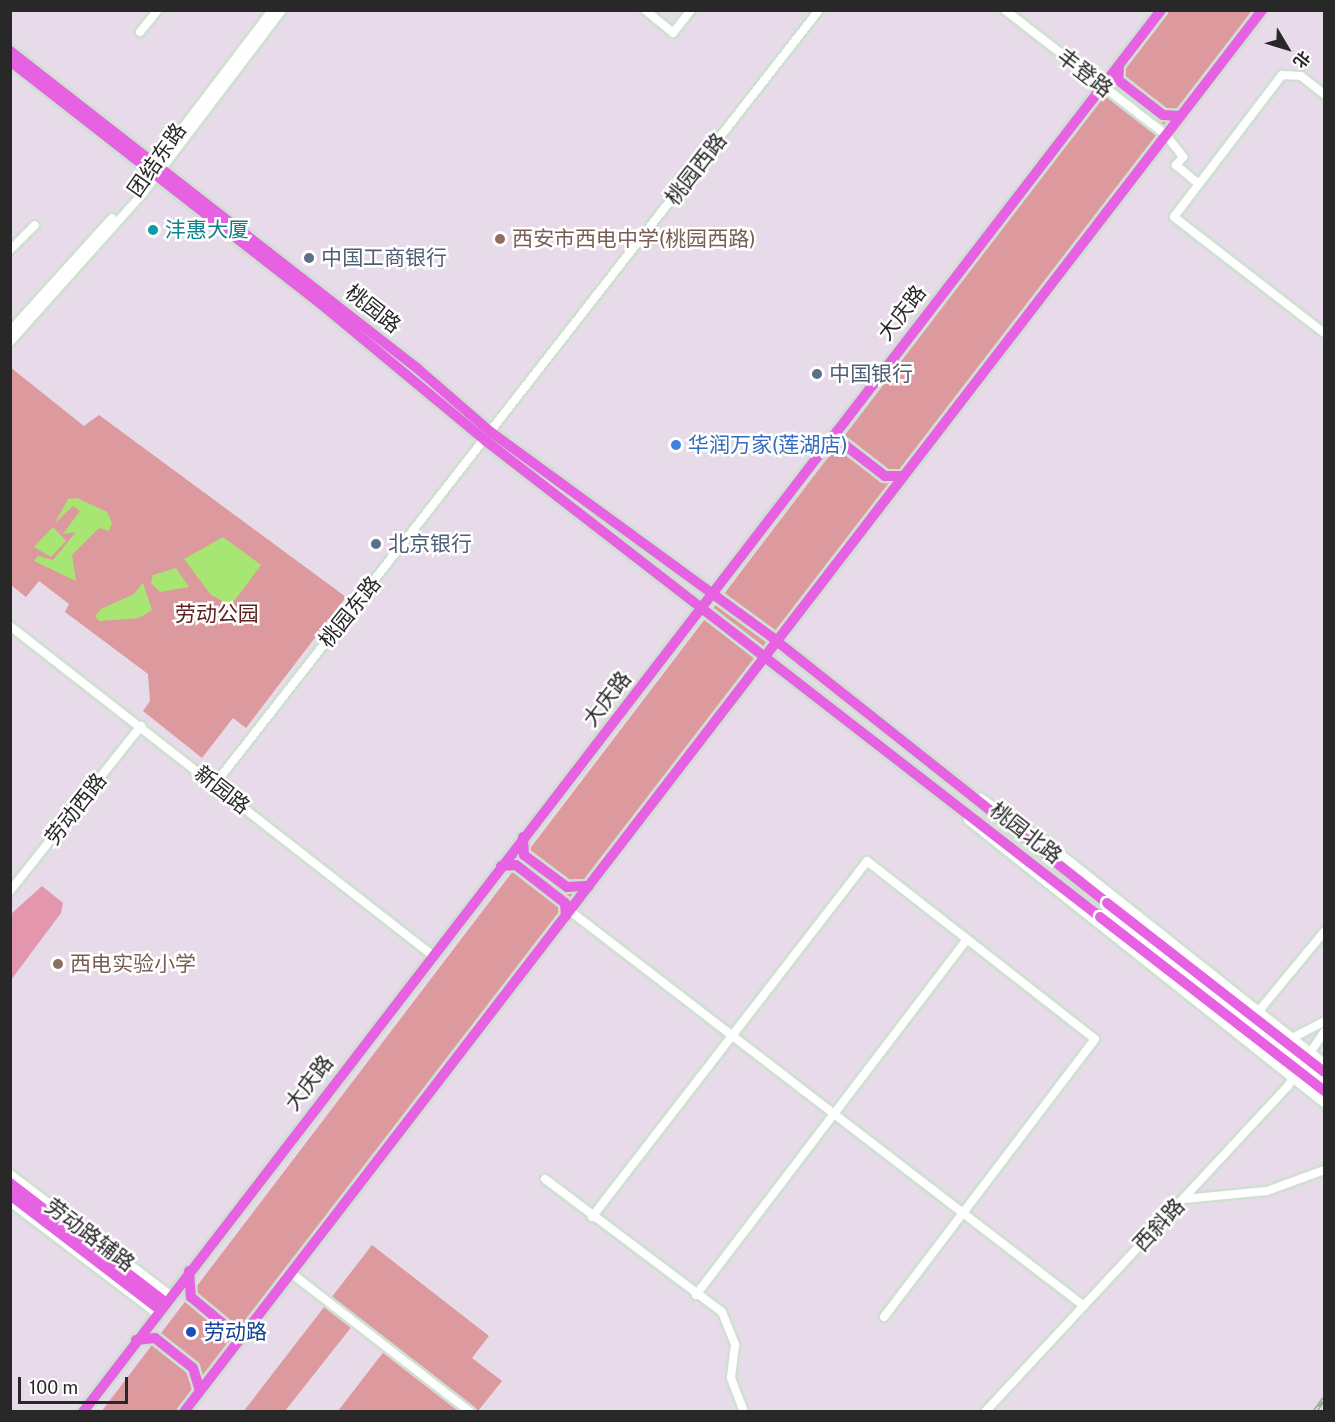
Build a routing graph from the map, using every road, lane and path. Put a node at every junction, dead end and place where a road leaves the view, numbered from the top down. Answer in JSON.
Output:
{"nodes":[{"id":1,"x":158,"y":10,"type":"edge"},
{"id":2,"x":272,"y":10,"type":"edge"},
{"id":3,"x":282,"y":10,"type":"edge"},
{"id":4,"x":645,"y":10,"type":"edge"},
{"id":5,"x":691,"y":10,"type":"edge"},
{"id":6,"x":819,"y":10,"type":"edge"},
{"id":7,"x":1005,"y":10,"type":"edge"},
{"id":8,"x":1161,"y":10,"type":"edge"},
{"id":9,"x":1262,"y":10,"type":"edge"},
{"id":10,"x":140,"y":32,"type":"dead end"},
{"id":11,"x":10,"y":51,"type":"edge"},
{"id":12,"x":10,"y":62,"type":"edge"},
{"id":13,"x":1119,"y":67,"type":"junction"},
{"id":14,"x":1103,"y":86,"type":"junction"},
{"id":15,"x":1324,"y":94,"type":"edge"},
{"id":16,"x":1180,"y":116,"type":"junction"},
{"id":17,"x":1167,"y":134,"type":"junction"},
{"id":18,"x":156,"y":169,"type":"junction"},
{"id":19,"x":1196,"y":182,"type":"junction"},
{"id":20,"x":35,"y":225,"type":"dead end"},
{"id":21,"x":10,"y":250,"type":"edge"},
{"id":22,"x":10,"y":331,"type":"edge"},
{"id":23,"x":1324,"y":333,"type":"edge"},
{"id":24,"x":10,"y":342,"type":"edge"},
{"id":25,"x":837,"y":431,"type":"junction"},
{"id":26,"x":489,"y":437,"type":"junction"},
{"id":27,"x":827,"y":443,"type":"junction"},
{"id":28,"x":900,"y":476,"type":"junction"},
{"id":29,"x":888,"y":491,"type":"junction"},
{"id":30,"x":711,"y":597,"type":"junction"},
{"id":31,"x":703,"y":607,"type":"junction"},
{"id":32,"x":10,"y":626,"type":"edge"},
{"id":33,"x":774,"y":639,"type":"junction"},
{"id":34,"x":765,"y":654,"type":"junction"},
{"id":35,"x":141,"y":726,"type":"junction"},
{"id":36,"x":215,"y":784,"type":"junction"},
{"id":37,"x":958,"y":784,"type":"junction"},
{"id":38,"x":939,"y":790,"type":"junction"},
{"id":39,"x":524,"y":837,"type":"junction"},
{"id":40,"x":501,"y":866,"type":"junction"},
{"id":41,"x":589,"y":886,"type":"junction"},
{"id":42,"x":10,"y":891,"type":"edge"},
{"id":43,"x":568,"y":914,"type":"junction"},
{"id":44,"x":1324,"y":932,"type":"edge"},
{"id":45,"x":967,"y":939,"type":"junction"},
{"id":46,"x":432,"y":956,"type":"junction"},
{"id":47,"x":1258,"y":1012,"type":"junction"},
{"id":48,"x":1324,"y":1022,"type":"edge"},
{"id":49,"x":1324,"y":1032,"type":"edge"},
{"id":50,"x":732,"y":1035,"type":"junction"},
{"id":51,"x":1292,"y":1038,"type":"junction"},
{"id":52,"x":1312,"y":1053,"type":"junction"},
{"id":53,"x":1324,"y":1063,"type":"edge"},
{"id":54,"x":1324,"y":1072,"type":"edge"},
{"id":55,"x":1293,"y":1079,"type":"junction"},
{"id":56,"x":1324,"y":1091,"type":"edge"},
{"id":57,"x":1324,"y":1103,"type":"edge"},
{"id":58,"x":834,"y":1114,"type":"junction"},
{"id":59,"x":1324,"y":1170,"type":"edge"},
{"id":60,"x":10,"y":1174,"type":"edge"},
{"id":61,"x":545,"y":1179,"type":"dead end"},
{"id":62,"x":10,"y":1183,"type":"edge"},
{"id":63,"x":10,"y":1195,"type":"edge"},
{"id":64,"x":1184,"y":1199,"type":"junction"},
{"id":65,"x":10,"y":1203,"type":"edge"},
{"id":66,"x":964,"y":1213,"type":"junction"},
{"id":67,"x":592,"y":1217,"type":"junction"},
{"id":68,"x":189,"y":1271,"type":"junction"},
{"id":69,"x":291,"y":1273,"type":"junction"},
{"id":70,"x":696,"y":1295,"type":"junction"},
{"id":71,"x":162,"y":1305,"type":"junction"},
{"id":72,"x":1084,"y":1306,"type":"junction"},
{"id":73,"x":884,"y":1317,"type":"dead end"},
{"id":74,"x":246,"y":1332,"type":"junction"},
{"id":75,"x":136,"y":1340,"type":"junction"},
{"id":76,"x":200,"y":1391,"type":"junction"},
{"id":77,"x":83,"y":1412,"type":"edge"},
{"id":78,"x":184,"y":1412,"type":"edge"},
{"id":79,"x":470,"y":1412,"type":"edge"},
{"id":80,"x":744,"y":1412,"type":"edge"},
{"id":81,"x":985,"y":1412,"type":"edge"}],
"edges":[{"from":1,"to":10,"type":"street"},
{"from":2,"to":18,"type":"street","name":"团结东路"},
{"from":3,"to":18,"type":"street"},
{"from":4,"to":5,"type":"street"},
{"from":6,"to":26,"type":"street","name":"桃园西路"},
{"from":7,"to":14,"type":"street","name":"丰登路"},
{"from":8,"to":13,"type":"main road","name":"大庆路"},
{"from":9,"to":16,"type":"main road"},
{"from":11,"to":18,"type":"main road","name":"桃园路"},
{"from":12,"to":18,"type":"main road","name":"桃园路"},
{"from":13,"to":14,"type":"main road","name":"大庆路"},
{"from":13,"to":16,"type":"main road"},
{"from":14,"to":17,"type":"main road"},
{"from":14,"to":25,"type":"main road","name":"大庆路"},
{"from":15,"to":19,"type":"street"},
{"from":16,"to":17,"type":"main road"},
{"from":17,"to":19,"type":"street"},
{"from":17,"to":28,"type":"main road"},
{"from":18,"to":22,"type":"street","name":"团结东路"},
{"from":18,"to":24,"type":"street"},
{"from":18,"to":26,"type":"main road","name":"桃园路"},
{"from":19,"to":23,"type":"street"},
{"from":20,"to":21,"type":"street"},
{"from":25,"to":27,"type":"main road","name":"大庆路"},
{"from":25,"to":28,"type":"main road"},
{"from":26,"to":30,"type":"main road","name":"桃园路"},
{"from":26,"to":31,"type":"main road","name":"桃园路"},
{"from":26,"to":36,"type":"street","name":"桃园东路"},
{"from":27,"to":29,"type":"main road"},
{"from":27,"to":30,"type":"main road","name":"大庆路"},
{"from":28,"to":29,"type":"main road"},
{"from":29,"to":33,"type":"main road"},
{"from":30,"to":31,"type":"main road","name":"大庆路"},
{"from":30,"to":33,"type":"main road","name":"桃园北路"},
{"from":31,"to":34,"type":"main road","name":"桃园北路"},
{"from":31,"to":39,"type":"main road","name":"大庆路"},
{"from":32,"to":35,"type":"street","name":"新园路"},
{"from":33,"to":34,"type":"main road"},
{"from":33,"to":37,"type":"main road","name":"桃园北路"},
{"from":34,"to":38,"type":"main road","name":"桃园北路"},
{"from":34,"to":41,"type":"main road"},
{"from":35,"to":36,"type":"street","name":"新园路"},
{"from":35,"to":42,"type":"street","name":"劳动西路"},
{"from":36,"to":46,"type":"street","name":"新园路"},
{"from":37,"to":47,"type":"street"},
{"from":37,"to":54,"type":"main road","name":"桃园北路","bridge":true},
{"from":38,"to":55,"type":"street"},
{"from":38,"to":56,"type":"main road","name":"桃园北路","bridge":true},
{"from":39,"to":40,"type":"main road","name":"大庆路"},
{"from":39,"to":41,"type":"main road"},
{"from":40,"to":43,"type":"main road"},
{"from":40,"to":46,"type":"main road","name":"大庆路"},
{"from":41,"to":43,"type":"main road"},
{"from":43,"to":50,"type":"street"},
{"from":43,"to":69,"type":"main road"},
{"from":44,"to":47,"type":"street"},
{"from":45,"to":50,"type":"street"},
{"from":45,"to":58,"type":"street"},
{"from":45,"to":66,"type":"street"},
{"from":46,"to":68,"type":"main road","name":"大庆路"},
{"from":47,"to":51,"type":"street"},
{"from":48,"to":51,"type":"street"},
{"from":49,"to":52,"type":"street","name":"西斜路"},
{"from":50,"to":58,"type":"street"},
{"from":50,"to":67,"type":"street"},
{"from":51,"to":52,"type":"street"},
{"from":52,"to":53,"type":"street"},
{"from":52,"to":55,"type":"street","name":"西斜路"},
{"from":55,"to":57,"type":"street"},
{"from":55,"to":64,"type":"street","name":"西斜路"},
{"from":58,"to":66,"type":"street"},
{"from":58,"to":70,"type":"street"},
{"from":59,"to":64,"type":"street"},
{"from":60,"to":71,"type":"street","name":"劳动路辅路"},
{"from":61,"to":67,"type":"street"},
{"from":62,"to":71,"type":"main road"},
{"from":63,"to":71,"type":"main road"},
{"from":64,"to":72,"type":"street","name":"西斜路"},
{"from":65,"to":71,"type":"street","name":"劳动路辅路"},
{"from":66,"to":72,"type":"street"},
{"from":66,"to":73,"type":"street"},
{"from":67,"to":70,"type":"street"},
{"from":68,"to":71,"type":"main road","name":"大庆路"},
{"from":68,"to":74,"type":"main road"},
{"from":69,"to":74,"type":"main road"},
{"from":69,"to":79,"type":"street"},
{"from":70,"to":80,"type":"street"},
{"from":71,"to":75,"type":"main road","name":"大庆路"},
{"from":72,"to":81,"type":"street","name":"西斜路"},
{"from":74,"to":76,"type":"main road"},
{"from":75,"to":76,"type":"main road"},
{"from":75,"to":77,"type":"main road","name":"大庆路"},
{"from":76,"to":78,"type":"main road"}]}
